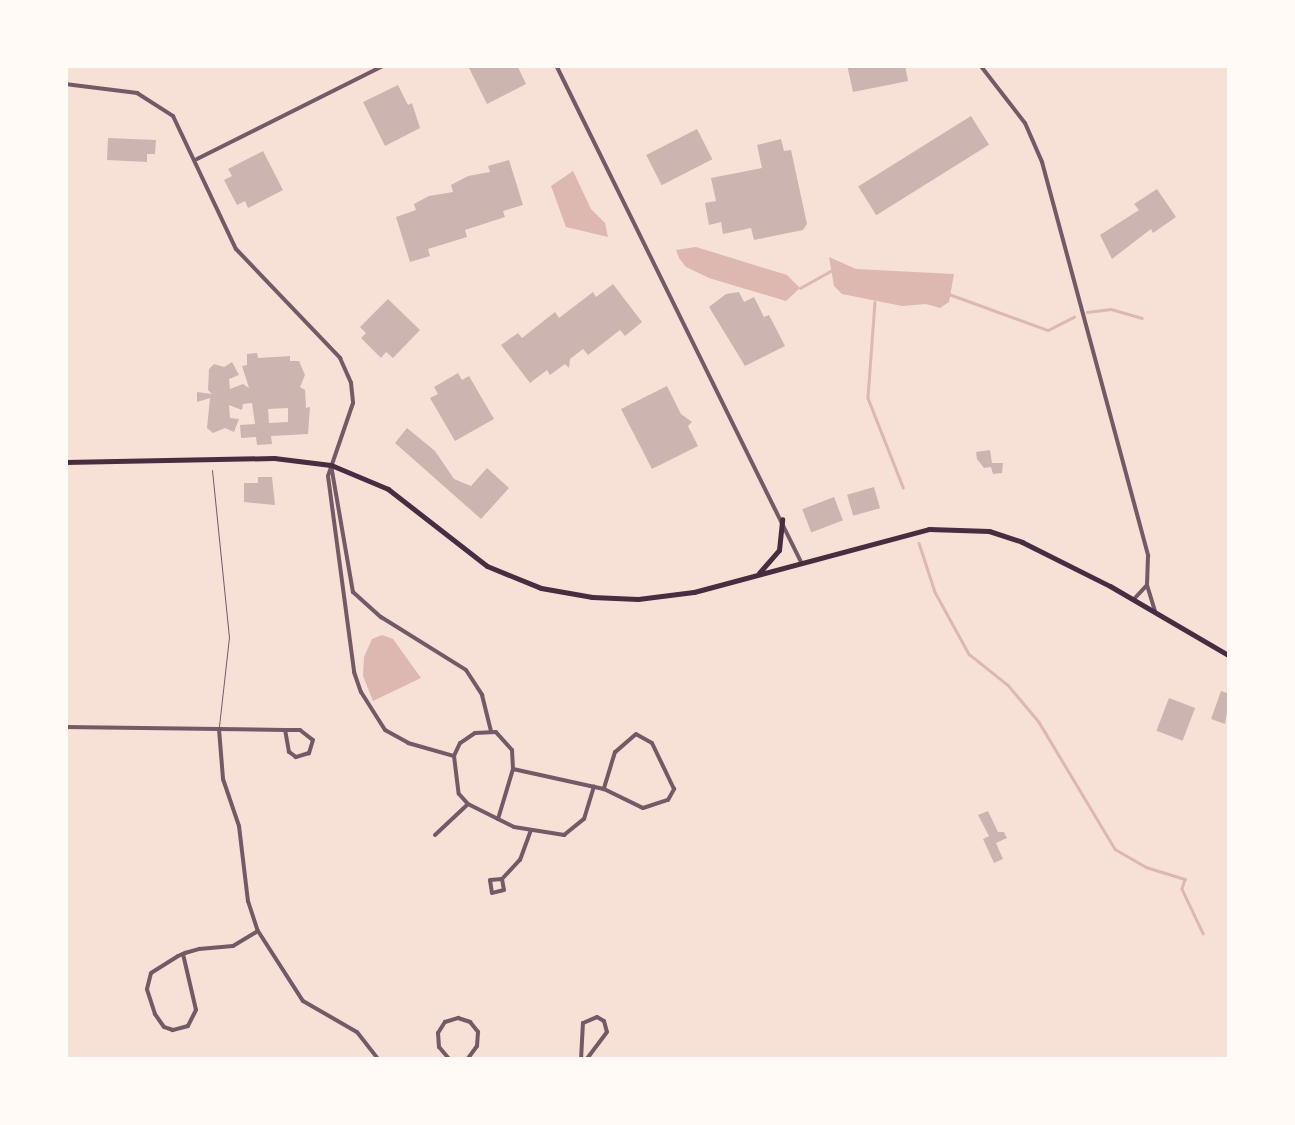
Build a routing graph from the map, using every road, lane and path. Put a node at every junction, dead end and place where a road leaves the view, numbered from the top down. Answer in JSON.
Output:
{"nodes":[{"id":1,"x":386,"y":65,"type":"edge"},
{"id":2,"x":556,"y":65,"type":"edge"},
{"id":3,"x":980,"y":65,"type":"edge"},
{"id":4,"x":65,"y":84,"type":"edge"},
{"id":5,"x":197,"y":159,"type":"junction"},
{"id":6,"x":65,"y":462,"type":"edge"},
{"id":7,"x":332,"y":465,"type":"junction"},
{"id":8,"x":212,"y":470,"type":"dead end"},
{"id":9,"x":782,"y":519,"type":"junction"},
{"id":10,"x":802,"y":564,"type":"junction"},
{"id":11,"x":754,"y":577,"type":"junction"},
{"id":12,"x":1147,"y":585,"type":"junction"},
{"id":13,"x":358,"y":599,"type":"junction"},
{"id":14,"x":1134,"y":599,"type":"junction"},
{"id":15,"x":345,"y":600,"type":"junction"},
{"id":16,"x":1155,"y":612,"type":"junction"},
{"id":17,"x":1230,"y":656,"type":"edge"},
{"id":18,"x":65,"y":727,"type":"edge"},
{"id":19,"x":219,"y":728,"type":"junction"},
{"id":20,"x":286,"y":730,"type":"junction"},
{"id":21,"x":491,"y":731,"type":"junction"},
{"id":22,"x":454,"y":756,"type":"junction"},
{"id":23,"x":513,"y":769,"type":"junction"},
{"id":24,"x":594,"y":787,"type":"junction"},
{"id":25,"x":604,"y":789,"type":"junction"},
{"id":26,"x":468,"y":804,"type":"junction"},
{"id":27,"x":498,"y":820,"type":"junction"},
{"id":28,"x":530,"y":832,"type":"junction"},
{"id":29,"x":435,"y":835,"type":"dead end"},
{"id":30,"x":502,"y":879,"type":"dead end"},
{"id":31,"x":258,"y":931,"type":"junction"},
{"id":32,"x":183,"y":954,"type":"junction"},
{"id":33,"x":378,"y":1060,"type":"edge"},
{"id":34,"x":450,"y":1060,"type":"edge"},
{"id":35,"x":467,"y":1060,"type":"edge"},
{"id":36,"x":584,"y":1060,"type":"edge"}],
"edges":[{"from":1,"to":5,"type":"street"},
{"from":2,"to":9,"type":"street"},
{"from":3,"to":12,"type":"street"},
{"from":4,"to":5,"type":"street"},
{"from":5,"to":7,"type":"street"},
{"from":6,"to":7,"type":"main road"},
{"from":7,"to":11,"type":"main road"},
{"from":7,"to":13,"type":"street"},
{"from":7,"to":15,"type":"street"},
{"from":8,"to":19,"type":"lane"},
{"from":9,"to":10,"type":"street"},
{"from":9,"to":11,"type":"main road"},
{"from":10,"to":11,"type":"main road"},
{"from":10,"to":14,"type":"main road"},
{"from":12,"to":14,"type":"street"},
{"from":12,"to":16,"type":"street"},
{"from":13,"to":15,"type":"street"},
{"from":13,"to":21,"type":"street"},
{"from":14,"to":16,"type":"main road"},
{"from":15,"to":22,"type":"street"},
{"from":16,"to":17,"type":"main road"},
{"from":18,"to":19,"type":"street"},
{"from":19,"to":20,"type":"street"},
{"from":19,"to":31,"type":"street"},
{"from":20,"to":20,"type":"street"},
{"from":21,"to":22,"type":"street"},
{"from":21,"to":23,"type":"street"},
{"from":22,"to":26,"type":"street"},
{"from":23,"to":24,"type":"street"},
{"from":23,"to":27,"type":"street"},
{"from":24,"to":25,"type":"street"},
{"from":24,"to":28,"type":"street"},
{"from":25,"to":25,"type":"street"},
{"from":26,"to":27,"type":"street"},
{"from":26,"to":29,"type":"street"},
{"from":27,"to":28,"type":"street"},
{"from":28,"to":30,"type":"street"},
{"from":31,"to":32,"type":"street"},
{"from":31,"to":33,"type":"street"},
{"from":32,"to":32,"type":"street"},
{"from":34,"to":35,"type":"street"},
{"from":36,"to":36,"type":"street"}]}
